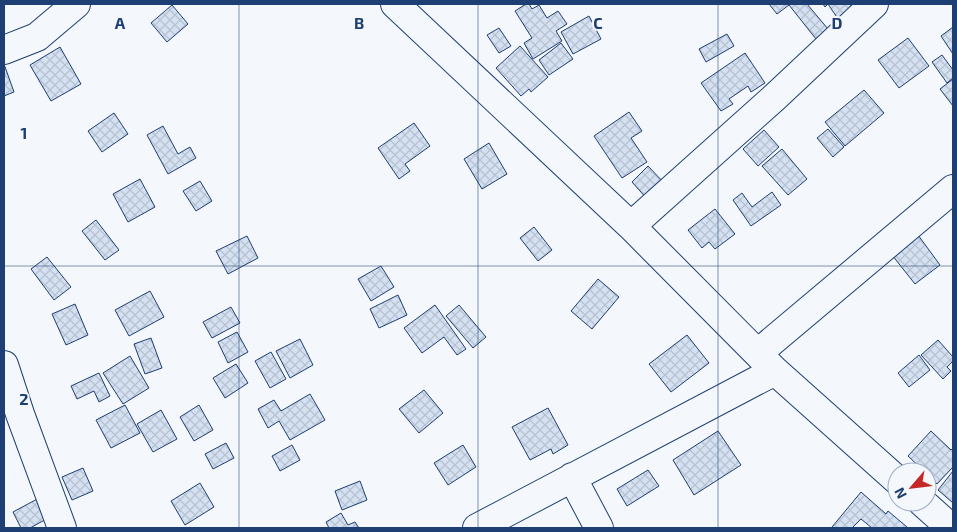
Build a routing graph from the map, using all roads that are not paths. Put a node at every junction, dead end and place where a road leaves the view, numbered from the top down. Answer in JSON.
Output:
{"nodes":[{"id":1,"x":76,"y":4,"type":"edge"},
{"id":2,"x":395,"y":4,"type":"edge"},
{"id":3,"x":874,"y":4,"type":"edge"},
{"id":4,"x":4,"y":50,"type":"edge"},
{"id":5,"x":953,"y":188,"type":"edge"},
{"id":6,"x":631,"y":226,"type":"junction"},
{"id":7,"x":766,"y":362,"type":"junction"},
{"id":8,"x":4,"y":365,"type":"edge"},
{"id":9,"x":887,"y":471,"type":"edge"},
{"id":10,"x":572,"y":477,"type":"junction"},
{"id":11,"x":933,"y":512,"type":"edge"},
{"id":12,"x":62,"y":528,"type":"edge"},
{"id":13,"x":477,"y":528,"type":"edge"},
{"id":14,"x":599,"y":528,"type":"edge"},
{"id":15,"x":951,"y":528,"type":"edge"}],
"edges":[{"from":1,"to":4,"type":"street"},
{"from":2,"to":6,"type":"street"},
{"from":3,"to":6,"type":"street"},
{"from":5,"to":7,"type":"street"},
{"from":6,"to":7,"type":"street"},
{"from":7,"to":9,"type":"street"},
{"from":7,"to":10,"type":"street"},
{"from":8,"to":12,"type":"street"},
{"from":10,"to":13,"type":"street"},
{"from":10,"to":14,"type":"street"},
{"from":11,"to":15,"type":"street"}]}
